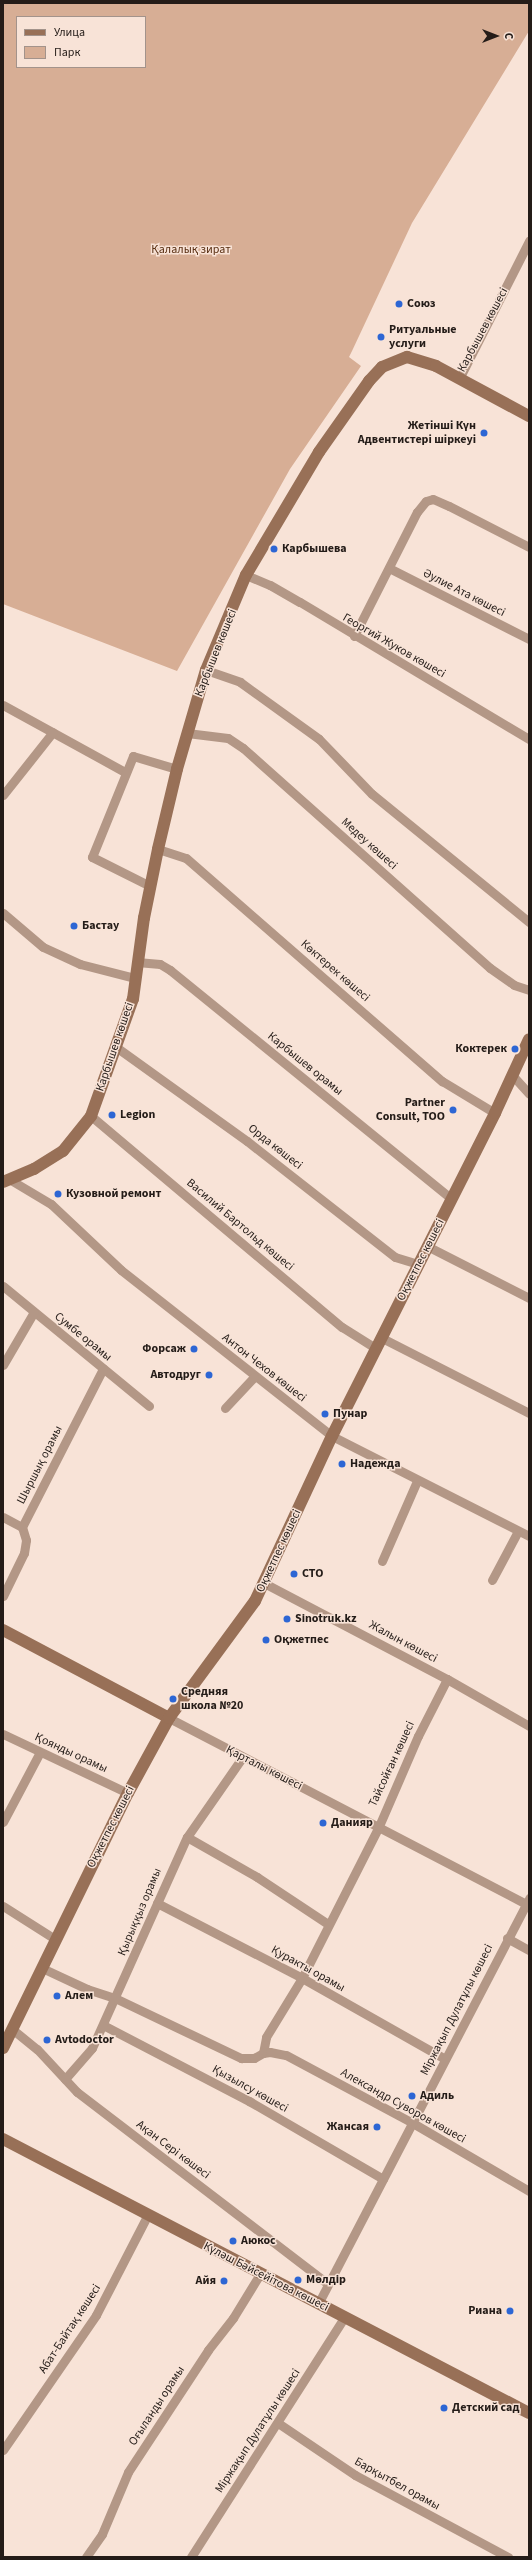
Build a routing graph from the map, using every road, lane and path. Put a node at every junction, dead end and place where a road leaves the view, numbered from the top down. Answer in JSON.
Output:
{"nodes":[{"id":1,"x":529,"y":241,"type":"edge"},
{"id":2,"x":460,"y":377,"type":"junction"},
{"id":3,"x":529,"y":416,"type":"edge"},
{"id":4,"x":529,"y":547,"type":"edge"},
{"id":5,"x":389,"y":568,"type":"junction"},
{"id":6,"x":246,"y":575,"type":"junction"},
{"id":7,"x":354,"y":636,"type":"junction"},
{"id":8,"x":529,"y":639,"type":"edge"},
{"id":9,"x":206,"y":670,"type":"junction"},
{"id":10,"x":3,"y":705,"type":"edge"},
{"id":11,"x":53,"y":732,"type":"junction"},
{"id":12,"x":187,"y":733,"type":"junction"},
{"id":13,"x":529,"y":739,"type":"edge"},
{"id":14,"x":177,"y":769,"type":"junction"},
{"id":15,"x":125,"y":772,"type":"junction"},
{"id":16,"x":3,"y":795,"type":"edge"},
{"id":17,"x":158,"y":849,"type":"junction"},
{"id":18,"x":150,"y":886,"type":"junction"},
{"id":19,"x":3,"y":913,"type":"edge"},
{"id":20,"x":529,"y":922,"type":"edge"},
{"id":21,"x":137,"y":962,"type":"junction"},
{"id":22,"x":135,"y":978,"type":"junction"},
{"id":23,"x":529,"y":990,"type":"edge"},
{"id":24,"x":529,"y":1039,"type":"edge"},
{"id":25,"x":116,"y":1047,"type":"junction"},
{"id":26,"x":513,"y":1076,"type":"junction"},
{"id":27,"x":529,"y":1094,"type":"edge"},
{"id":28,"x":495,"y":1113,"type":"junction"},
{"id":29,"x":91,"y":1116,"type":"junction"},
{"id":30,"x":6,"y":1180,"type":"edge"},
{"id":31,"x":452,"y":1199,"type":"junction"},
{"id":32,"x":427,"y":1246,"type":"junction"},
{"id":33,"x":418,"y":1264,"type":"junction"},
{"id":34,"x":3,"y":1286,"type":"edge"},
{"id":35,"x":529,"y":1298,"type":"edge"},
{"id":36,"x":34,"y":1312,"type":"junction"},
{"id":37,"x":379,"y":1344,"type":"junction"},
{"id":38,"x":3,"y":1365,"type":"edge"},
{"id":39,"x":103,"y":1369,"type":"junction"},
{"id":40,"x":254,"y":1377,"type":"junction"},
{"id":41,"x":149,"y":1406,"type":"dead end"},
{"id":42,"x":225,"y":1408,"type":"dead end"},
{"id":43,"x":529,"y":1413,"type":"edge"},
{"id":44,"x":332,"y":1436,"type":"junction"},
{"id":45,"x":418,"y":1481,"type":"junction"},
{"id":46,"x":3,"y":1517,"type":"edge"},
{"id":47,"x":22,"y":1527,"type":"junction"},
{"id":48,"x":518,"y":1531,"type":"junction"},
{"id":49,"x":529,"y":1536,"type":"edge"},
{"id":50,"x":382,"y":1561,"type":"dead end"},
{"id":51,"x":492,"y":1580,"type":"dead end"},
{"id":52,"x":264,"y":1583,"type":"junction"},
{"id":53,"x":3,"y":1596,"type":"edge"},
{"id":54,"x":3,"y":1630,"type":"edge"},
{"id":55,"x":447,"y":1679,"type":"junction"},
{"id":56,"x":169,"y":1718,"type":"junction"},
{"id":57,"x":529,"y":1726,"type":"edge"},
{"id":58,"x":3,"y":1734,"type":"edge"},
{"id":59,"x":40,"y":1752,"type":"junction"},
{"id":60,"x":242,"y":1758,"type":"junction"},
{"id":61,"x":128,"y":1793,"type":"junction"},
{"id":62,"x":3,"y":1822,"type":"edge"},
{"id":63,"x":379,"y":1826,"type":"junction"},
{"id":64,"x":187,"y":1837,"type":"junction"},
{"id":65,"x":527,"y":1901,"type":"edge"},
{"id":66,"x":157,"y":1903,"type":"junction"},
{"id":67,"x":3,"y":1906,"type":"edge"},
{"id":68,"x":328,"y":1924,"type":"junction"},
{"id":69,"x":507,"y":1938,"type":"junction"},
{"id":70,"x":55,"y":1940,"type":"junction"},
{"id":71,"x":529,"y":1950,"type":"edge"},
{"id":72,"x":42,"y":1968,"type":"junction"},
{"id":73,"x":302,"y":1978,"type":"junction"},
{"id":74,"x":115,"y":1998,"type":"junction"},
{"id":75,"x":104,"y":2025,"type":"junction"},
{"id":76,"x":12,"y":2029,"type":"junction"},
{"id":77,"x":3,"y":2048,"type":"edge"},
{"id":78,"x":263,"y":2054,"type":"junction"},
{"id":79,"x":445,"y":2060,"type":"junction"},
{"id":80,"x":65,"y":2079,"type":"junction"},
{"id":81,"x":411,"y":2122,"type":"junction"},
{"id":82,"x":3,"y":2139,"type":"edge"},
{"id":83,"x":383,"y":2178,"type":"junction"},
{"id":84,"x":529,"y":2190,"type":"edge"},
{"id":85,"x":147,"y":2216,"type":"junction"},
{"id":86,"x":260,"y":2274,"type":"junction"},
{"id":87,"x":327,"y":2283,"type":"junction"},
{"id":88,"x":318,"y":2304,"type":"junction"},
{"id":89,"x":344,"y":2318,"type":"junction"},
{"id":90,"x":529,"y":2413,"type":"edge"},
{"id":91,"x":278,"y":2423,"type":"junction"},
{"id":92,"x":3,"y":2450,"type":"edge"},
{"id":93,"x":86,"y":2557,"type":"edge"},
{"id":94,"x":191,"y":2557,"type":"edge"},
{"id":95,"x":508,"y":2557,"type":"edge"}],
"edges":[{"from":1,"to":2,"type":"street","name":"Карбышев көшесі"},
{"from":2,"to":3,"type":"street"},
{"from":2,"to":6,"type":"street","name":"Карбышев көшесі"},
{"from":4,"to":5,"type":"street"},
{"from":5,"to":7,"type":"street"},
{"from":5,"to":8,"type":"street","name":"Әулие Ата көшесі"},
{"from":6,"to":7,"type":"street","name":"Георгий Жуков көшесі"},
{"from":6,"to":9,"type":"street","name":"Карбышев көшесі"},
{"from":7,"to":13,"type":"street","name":"Георгий Жуков көшесі"},
{"from":9,"to":12,"type":"street","name":"Карбышев көшесі"},
{"from":9,"to":20,"type":"street"},
{"from":10,"to":11,"type":"street"},
{"from":11,"to":15,"type":"street"},
{"from":11,"to":16,"type":"street"},
{"from":12,"to":14,"type":"street","name":"Карбышев көшесі"},
{"from":12,"to":23,"type":"street","name":"Медеу көшесі"},
{"from":14,"to":15,"type":"street"},
{"from":14,"to":17,"type":"street","name":"Карбышев көшесі"},
{"from":15,"to":18,"type":"street"},
{"from":17,"to":18,"type":"street","name":"Карбышев көшесі"},
{"from":17,"to":28,"type":"street","name":"Көктерек көшесі"},
{"from":18,"to":21,"type":"street","name":"Карбышев көшесі"},
{"from":19,"to":22,"type":"street"},
{"from":21,"to":22,"type":"street","name":"Карбышев көшесі"},
{"from":21,"to":31,"type":"street","name":"Карбышев орамы"},
{"from":22,"to":25,"type":"street","name":"Карбышев көшесі"},
{"from":24,"to":26,"type":"street","name":"Оқжетпес көшесі"},
{"from":25,"to":29,"type":"street","name":"Карбышев көшесі"},
{"from":25,"to":33,"type":"street","name":"Орда көшесі"},
{"from":26,"to":27,"type":"street"},
{"from":26,"to":28,"type":"street","name":"Оқжетпес көшесі"},
{"from":28,"to":31,"type":"street","name":"Оқжетпес көшесі"},
{"from":29,"to":30,"type":"street","name":"Карбышев көшесі"},
{"from":29,"to":37,"type":"street","name":"Василий Бартольд көшесі"},
{"from":30,"to":40,"type":"street","name":"Антон Чехов көшесі"},
{"from":31,"to":32,"type":"street","name":"Оқжетпес көшесі"},
{"from":32,"to":33,"type":"street","name":"Оқжетпес көшесі"},
{"from":32,"to":35,"type":"street"},
{"from":33,"to":37,"type":"street","name":"Оқжетпес көшесі"},
{"from":34,"to":36,"type":"street","name":"Сумбе орамы"},
{"from":36,"to":38,"type":"street"},
{"from":36,"to":39,"type":"street","name":"Сумбе орамы"},
{"from":37,"to":43,"type":"street","name":"Василий Бартольд көшесі"},
{"from":37,"to":44,"type":"street","name":"Оқжетпес көшесі"},
{"from":39,"to":41,"type":"street","name":"Сумбе орамы"},
{"from":39,"to":47,"type":"street","name":"Шыршық орамы"},
{"from":40,"to":42,"type":"street"},
{"from":40,"to":44,"type":"street","name":"Антон Чехов көшесі"},
{"from":44,"to":45,"type":"street","name":"Антон Чехов көшесі"},
{"from":44,"to":52,"type":"street","name":"Оқжетпес көшесі"},
{"from":45,"to":48,"type":"street","name":"Антон Чехов көшесі"},
{"from":45,"to":50,"type":"street"},
{"from":46,"to":47,"type":"street"},
{"from":47,"to":53,"type":"street"},
{"from":48,"to":49,"type":"street","name":"Антон Чехов көшесі"},
{"from":48,"to":51,"type":"street"},
{"from":52,"to":55,"type":"street","name":"Жалын көшесі"},
{"from":52,"to":56,"type":"street","name":"Оқжетпес көшесі"},
{"from":54,"to":56,"type":"street","name":"Қарталы көшесі"},
{"from":55,"to":57,"type":"street","name":"Жалын көшесі"},
{"from":55,"to":63,"type":"street","name":"Тайсойған көшесі"},
{"from":56,"to":60,"type":"street","name":"Қарталы көшесі"},
{"from":56,"to":61,"type":"street","name":"Оқжетпес көшесі"},
{"from":58,"to":59,"type":"street","name":"Қоянды орамы"},
{"from":59,"to":61,"type":"street","name":"Қоянды орамы"},
{"from":59,"to":62,"type":"street"},
{"from":60,"to":63,"type":"street","name":"Қарталы көшесі"},
{"from":60,"to":64,"type":"street","name":"Қырыққыз орамы"},
{"from":61,"to":70,"type":"street","name":"Оқжетпес көшесі"},
{"from":63,"to":65,"type":"street","name":"Қарталы көшесі"},
{"from":63,"to":68,"type":"street","name":"Тайсойған көшесі"},
{"from":64,"to":66,"type":"street","name":"Қырыққыз орамы"},
{"from":64,"to":68,"type":"street"},
{"from":65,"to":69,"type":"street","name":"Міржақып Дулатұлы көшесі"},
{"from":66,"to":73,"type":"street","name":"Қуракты орамы"},
{"from":66,"to":74,"type":"street","name":"Қырыққыз орамы"},
{"from":67,"to":70,"type":"street"},
{"from":68,"to":73,"type":"street","name":"Тайсойған көшесі"},
{"from":69,"to":71,"type":"street"},
{"from":69,"to":79,"type":"street","name":"Міржақып Дулатұлы көшесі"},
{"from":70,"to":72,"type":"street","name":"Оқжетпес көшесі"},
{"from":72,"to":74,"type":"street"},
{"from":72,"to":76,"type":"street","name":"Оқжетпес көшесі"},
{"from":73,"to":78,"type":"street","name":"Тайсойған көшесі"},
{"from":73,"to":79,"type":"street","name":"Қуракты орамы"},
{"from":74,"to":75,"type":"street","name":"Қырыққыз орамы"},
{"from":74,"to":78,"type":"street"},
{"from":75,"to":80,"type":"street","name":"Қырыққыз орамы"},
{"from":75,"to":83,"type":"street","name":"Қызылсу көшесі"},
{"from":76,"to":77,"type":"street","name":"Оқжетпес көшесі"},
{"from":76,"to":80,"type":"street","name":"Ақан Сері көшесі"},
{"from":78,"to":81,"type":"street","name":"Александр Суворов көшесі"},
{"from":79,"to":81,"type":"street","name":"Міржақып Дулатұлы көшесі"},
{"from":80,"to":87,"type":"street","name":"Ақан Сері көшесі"},
{"from":81,"to":83,"type":"street","name":"Міржақып Дулатұлы көшесі"},
{"from":81,"to":84,"type":"street","name":"Александр Суворов көшесі"},
{"from":82,"to":85,"type":"street","name":"Күләш Бәйсейітова көшесі"},
{"from":83,"to":87,"type":"street","name":"Міржақып Дулатұлы көшесі"},
{"from":85,"to":86,"type":"street","name":"Күләш Бәйсейітова көшесі"},
{"from":85,"to":92,"type":"street","name":"Абат-Байтақ көшесі"},
{"from":86,"to":88,"type":"street","name":"Күләш Бәйсейітова көшесі"},
{"from":86,"to":93,"type":"street","name":"Оғыланды орамы"},
{"from":87,"to":88,"type":"street","name":"Міржақып Дулатұлы көшесі"},
{"from":88,"to":89,"type":"street","name":"Күләш Бәйсейітова көшесі"},
{"from":89,"to":90,"type":"street","name":"Күләш Бәйсейітова көшесі"},
{"from":89,"to":91,"type":"street","name":"Міржақып Дулатұлы көшесі"},
{"from":91,"to":94,"type":"street","name":"Міржақып Дулатұлы көшесі"},
{"from":91,"to":95,"type":"street","name":"Барқытбел орамы"}]}
